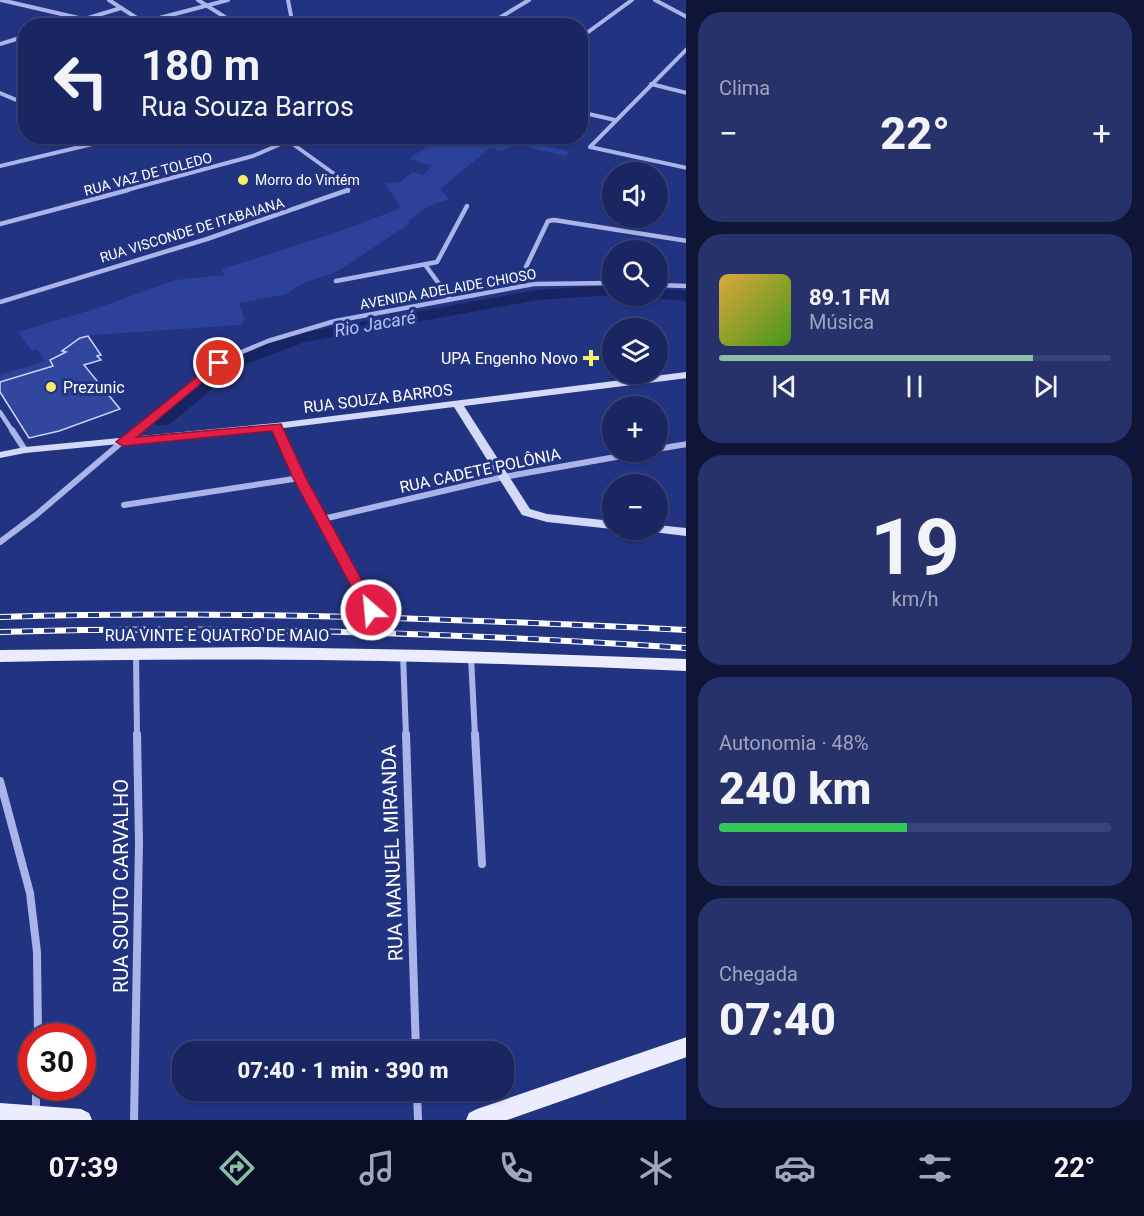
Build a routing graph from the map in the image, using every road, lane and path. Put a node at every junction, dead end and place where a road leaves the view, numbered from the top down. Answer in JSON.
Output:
{"nodes":[{"id":1,"x":2,"y":0,"type":"edge"},
{"id":2,"x":35,"y":0,"type":"edge"},
{"id":3,"x":109,"y":0,"type":"edge"},
{"id":4,"x":198,"y":0,"type":"edge"},
{"id":5,"x":228,"y":0,"type":"edge"},
{"id":6,"x":288,"y":0,"type":"edge"},
{"id":7,"x":529,"y":0,"type":"edge"},
{"id":8,"x":632,"y":0,"type":"edge"},
{"id":9,"x":655,"y":0,"type":"edge"},
{"id":10,"x":25,"y":5,"type":"junction"},
{"id":11,"x":207,"y":5,"type":"junction"},
{"id":12,"x":122,"y":8,"type":"junction"},
{"id":13,"x":686,"y":16,"type":"edge"},
{"id":14,"x":79,"y":18,"type":"edge"},
{"id":15,"x":87,"y":18,"type":"edge"},
{"id":16,"x":138,"y":18,"type":"edge"},
{"id":17,"x":159,"y":18,"type":"edge"},
{"id":18,"x":227,"y":18,"type":"edge"},
{"id":19,"x":291,"y":18,"type":"edge"},
{"id":20,"x":499,"y":18,"type":"edge"},
{"id":21,"x":588,"y":32,"type":"edge"},
{"id":22,"x":18,"y":38,"type":"edge"},
{"id":23,"x":0,"y":44,"type":"edge"},
{"id":24,"x":686,"y":50,"type":"edge"},
{"id":25,"x":681,"y":55,"type":"junction"},
{"id":26,"x":686,"y":57,"type":"edge"},
{"id":27,"x":651,"y":84,"type":"junction"},
{"id":28,"x":0,"y":93,"type":"edge"},
{"id":29,"x":686,"y":93,"type":"edge"},
{"id":30,"x":18,"y":101,"type":"edge"},
{"id":31,"x":588,"y":114,"type":"edge"},
{"id":32,"x":615,"y":120,"type":"junction"},
{"id":33,"x":92,"y":144,"type":"edge"},
{"id":34,"x":284,"y":144,"type":"edge"},
{"id":35,"x":293,"y":144,"type":"edge"},
{"id":36,"x":0,"y":166,"type":"edge"},
{"id":37,"x":684,"y":167,"type":"edge"},
{"id":38,"x":467,"y":206,"type":"dead end"},
{"id":39,"x":0,"y":224,"type":"edge"},
{"id":40,"x":686,"y":241,"type":"edge"},
{"id":41,"x":426,"y":266,"type":"junction"},
{"id":42,"x":526,"y":267,"type":"dead end"},
{"id":43,"x":336,"y":281,"type":"dead end"},
{"id":44,"x":602,"y":283,"type":"edge"},
{"id":45,"x":668,"y":285,"type":"edge"},
{"id":46,"x":686,"y":286,"type":"edge"},
{"id":47,"x":450,"y":299,"type":"junction"},
{"id":48,"x":0,"y":302,"type":"edge"},
{"id":49,"x":686,"y":375,"type":"edge"},
{"id":50,"x":458,"y":405,"type":"junction"},
{"id":51,"x":0,"y":412,"type":"edge"},
{"id":52,"x":276,"y":426,"type":"junction"},
{"id":53,"x":123,"y":442,"type":"junction"},
{"id":54,"x":686,"y":444,"type":"edge"},
{"id":55,"x":668,"y":447,"type":"edge"},
{"id":56,"x":25,"y":450,"type":"junction"},
{"id":57,"x":0,"y":455,"type":"edge"},
{"id":58,"x":602,"y":459,"type":"edge"},
{"id":59,"x":503,"y":477,"type":"junction"},
{"id":60,"x":300,"y":478,"type":"junction"},
{"id":61,"x":124,"y":505,"type":"dead end"},
{"id":62,"x":323,"y":519,"type":"junction"},
{"id":63,"x":602,"y":524,"type":"edge"},
{"id":64,"x":668,"y":530,"type":"edge"},
{"id":65,"x":686,"y":532,"type":"edge"},
{"id":66,"x":0,"y":542,"type":"edge"},
{"id":67,"x":371,"y":610,"type":"dead end"},
{"id":68,"x":136,"y":652,"type":"junction"},
{"id":69,"x":404,"y":654,"type":"junction"},
{"id":70,"x":0,"y":656,"type":"edge"},
{"id":71,"x":471,"y":656,"type":"junction"},
{"id":72,"x":686,"y":665,"type":"edge"},
{"id":73,"x":0,"y":781,"type":"edge"},
{"id":74,"x":482,"y":864,"type":"dead end"},
{"id":75,"x":38,"y":1023,"type":"edge"},
{"id":76,"x":416,"y":1041,"type":"edge"},
{"id":77,"x":686,"y":1047,"type":"edge"},
{"id":78,"x":36,"y":1101,"type":"edge"},
{"id":79,"x":417,"y":1101,"type":"edge"},
{"id":80,"x":0,"y":1114,"type":"edge"},
{"id":81,"x":36,"y":1116,"type":"junction"},
{"id":82,"x":81,"y":1120,"type":"edge"},
{"id":83,"x":134,"y":1120,"type":"edge"},
{"id":84,"x":418,"y":1120,"type":"edge"},
{"id":85,"x":477,"y":1120,"type":"edge"}],
"edges":[{"from":1,"to":10,"type":"street"},
{"from":2,"to":10,"type":"street"},
{"from":3,"to":12,"type":"street"},
{"from":4,"to":11,"type":"street"},
{"from":5,"to":11,"type":"street"},
{"from":6,"to":19,"type":"street"},
{"from":7,"to":20,"type":"street"},
{"from":8,"to":21,"type":"street"},
{"from":9,"to":13,"type":"street"},
{"from":10,"to":14,"type":"street"},
{"from":11,"to":17,"type":"street"},
{"from":11,"to":18,"type":"street"},
{"from":12,"to":15,"type":"street"},
{"from":12,"to":16,"type":"street"},
{"from":22,"to":23,"type":"street"},
{"from":24,"to":25,"type":"street"},
{"from":25,"to":26,"type":"street"},
{"from":25,"to":27,"type":"street"},
{"from":27,"to":29,"type":"street"},
{"from":27,"to":32,"type":"street"},
{"from":28,"to":30,"type":"street"},
{"from":31,"to":32,"type":"street"},
{"from":32,"to":37,"type":"street"},
{"from":33,"to":36,"type":"street"},
{"from":34,"to":39,"type":"street","name":"RUA VAZ DE TOLEDO"},
{"from":35,"to":48,"type":"street","name":"RUA VISCONDE DE ITABAIANA"},
{"from":38,"to":41,"type":"street"},
{"from":40,"to":42,"type":"street"},
{"from":41,"to":43,"type":"street"},
{"from":41,"to":47,"type":"street"},
{"from":44,"to":47,"type":"street","name":"AVENIDA ADELAIDE CHIOSO"},
{"from":45,"to":46,"type":"street"},
{"from":47,"to":53,"type":"street","name":"AVENIDA ADELAIDE CHIOSO"},
{"from":49,"to":50,"type":"main road","name":"RUA SOUZA BARROS"},
{"from":50,"to":52,"type":"main road","name":"RUA SOUZA BARROS"},
{"from":50,"to":59,"type":"main road"},
{"from":51,"to":56,"type":"street"},
{"from":52,"to":53,"type":"main road","name":"RUA SOUZA BARROS"},
{"from":52,"to":60,"type":"street"},
{"from":53,"to":56,"type":"main road","name":"RUA SOUZA BARROS"},
{"from":53,"to":66,"type":"street","name":"AVENIDA ADELAIDE CHIOSO"},
{"from":54,"to":55,"type":"street"},
{"from":56,"to":57,"type":"main road","name":"RUA SOUZA BARROS"},
{"from":58,"to":59,"type":"street","name":"RUA CADETE POLÔNIA"},
{"from":59,"to":62,"type":"street","name":"RUA CADETE POLÔNIA"},
{"from":59,"to":63,"type":"main road"},
{"from":60,"to":61,"type":"street"},
{"from":60,"to":62,"type":"street"},
{"from":62,"to":67,"type":"street"},
{"from":64,"to":65,"type":"main road"},
{"from":68,"to":69,"type":"main road","name":"RUA VINTE E QUATRO DE MAIO"},
{"from":68,"to":70,"type":"main road","name":"RUA VINTE E QUATRO DE MAIO"},
{"from":68,"to":83,"type":"street","name":"RUA SOUTO CARVALHO"},
{"from":69,"to":71,"type":"main road","name":"RUA VINTE E QUATRO DE MAIO"},
{"from":69,"to":76,"type":"street","name":"RUA MANUEL MIRANDA"},
{"from":71,"to":72,"type":"main road","name":"RUA VINTE E QUATRO DE MAIO"},
{"from":71,"to":74,"type":"street"},
{"from":73,"to":75,"type":"street"},
{"from":77,"to":85,"type":"main road"},
{"from":78,"to":81,"type":"street"},
{"from":79,"to":84,"type":"street"},
{"from":80,"to":81,"type":"main road"},
{"from":81,"to":82,"type":"main road"}]}
